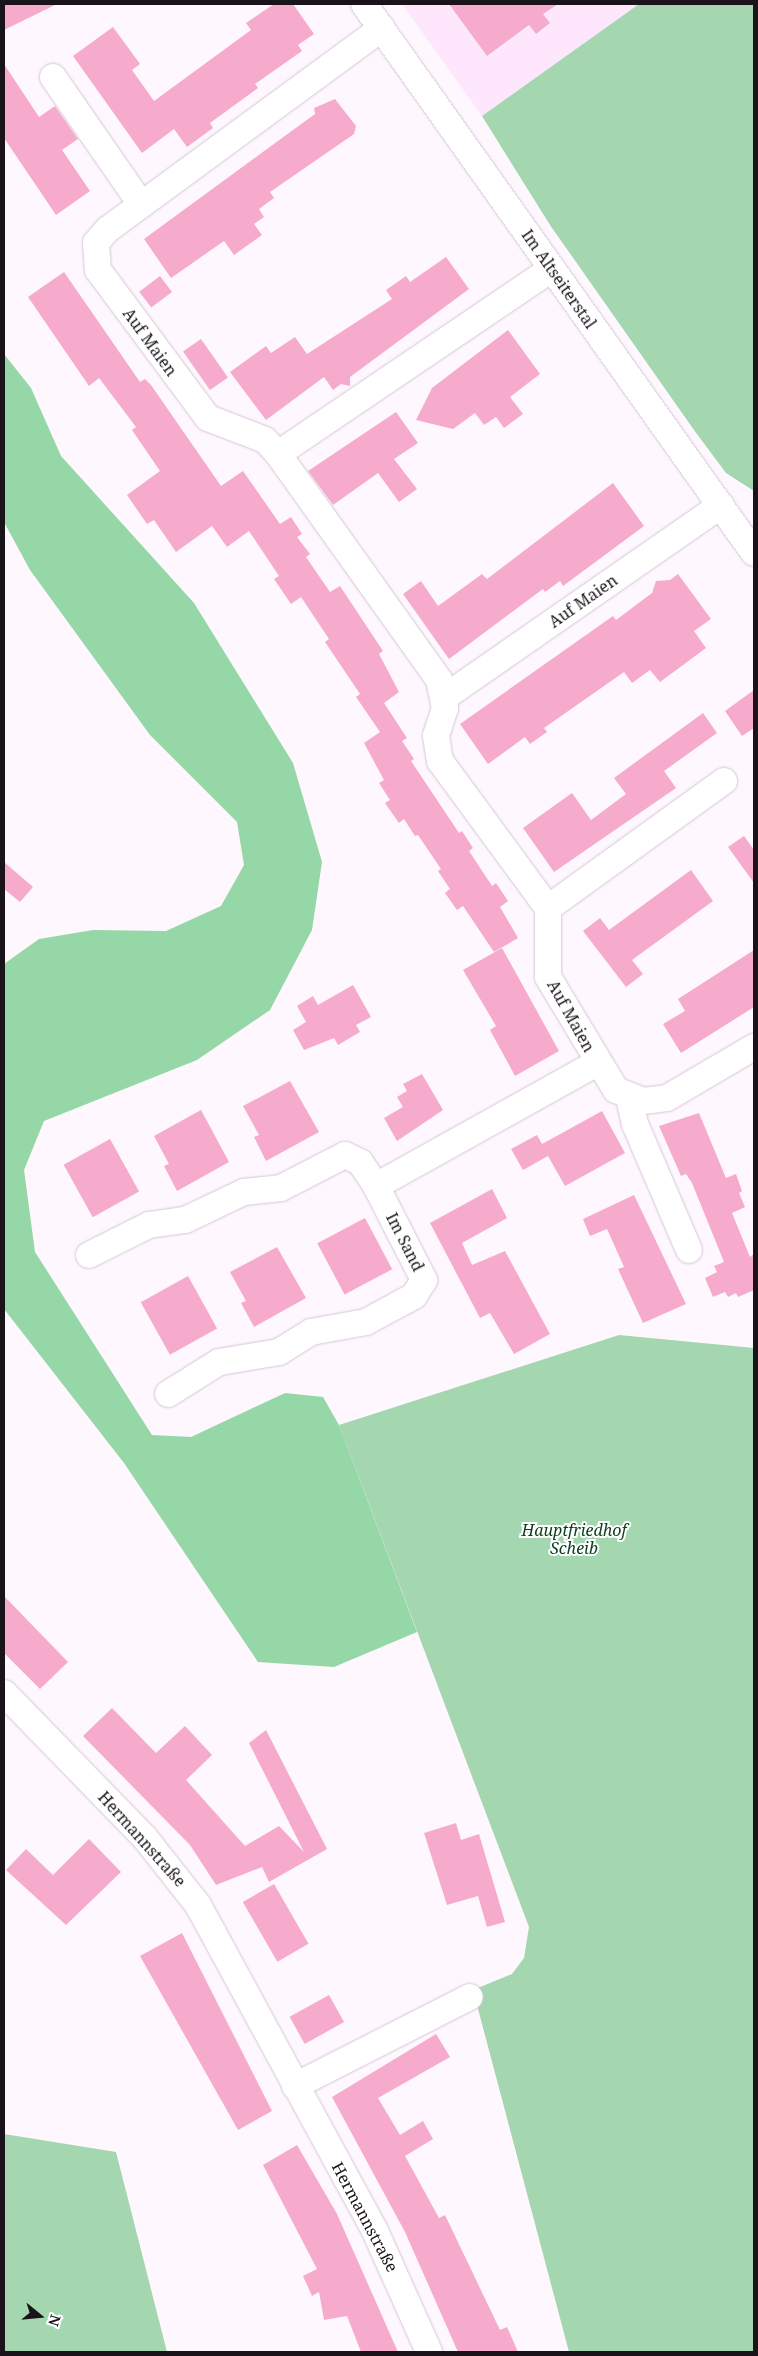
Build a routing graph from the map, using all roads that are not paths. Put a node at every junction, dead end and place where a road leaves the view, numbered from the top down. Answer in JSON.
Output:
{"nodes":[{"id":1,"x":364,"y":4,"type":"edge"},
{"id":2,"x":382,"y":28,"type":"junction"},
{"id":3,"x":53,"y":78,"type":"dead end"},
{"id":4,"x":141,"y":204,"type":"junction"},
{"id":5,"x":551,"y":268,"type":"junction"},
{"id":6,"x":278,"y":454,"type":"junction"},
{"id":7,"x":721,"y":505,"type":"junction"},
{"id":8,"x":754,"y":554,"type":"edge"},
{"id":9,"x":445,"y":697,"type":"junction"},
{"id":10,"x":724,"y":781,"type":"dead end"},
{"id":11,"x":548,"y":908,"type":"junction"},
{"id":12,"x":754,"y":1047,"type":"edge"},
{"id":13,"x":598,"y":1063,"type":"junction"},
{"id":14,"x":629,"y":1098,"type":"junction"},
{"id":15,"x":376,"y":1186,"type":"junction"},
{"id":16,"x":689,"y":1250,"type":"dead end"},
{"id":17,"x":89,"y":1255,"type":"dead end"},
{"id":18,"x":168,"y":1394,"type":"dead end"},
{"id":19,"x":4,"y":1693,"type":"edge"},
{"id":20,"x":470,"y":1997,"type":"dead end"},
{"id":21,"x":295,"y":2086,"type":"junction"},
{"id":22,"x":429,"y":2352,"type":"edge"}],
"edges":[{"from":1,"to":2,"type":"street","name":"Im Altseiterstal"},
{"from":2,"to":4,"type":"street","name":"Auf Maien"},
{"from":2,"to":5,"type":"street","name":"Im Altseiterstal"},
{"from":3,"to":4,"type":"street"},
{"from":4,"to":6,"type":"street","name":"Auf Maien"},
{"from":5,"to":6,"type":"street"},
{"from":5,"to":7,"type":"street","name":"Im Altseiterstal"},
{"from":6,"to":9,"type":"street","name":"Auf Maien"},
{"from":7,"to":8,"type":"street","name":"Im Altseiterstal"},
{"from":7,"to":9,"type":"street","name":"Auf Maien"},
{"from":9,"to":11,"type":"street"},
{"from":10,"to":11,"type":"street"},
{"from":11,"to":13,"type":"street","name":"Auf Maien"},
{"from":12,"to":14,"type":"street"},
{"from":13,"to":14,"type":"street"},
{"from":13,"to":15,"type":"street"},
{"from":14,"to":16,"type":"street"},
{"from":15,"to":17,"type":"street","name":"Im Sand"},
{"from":15,"to":18,"type":"street","name":"Im Sand"},
{"from":19,"to":21,"type":"street","name":"Hermannstraße"},
{"from":20,"to":21,"type":"street"},
{"from":21,"to":22,"type":"street","name":"Hermannstraße"}]}
